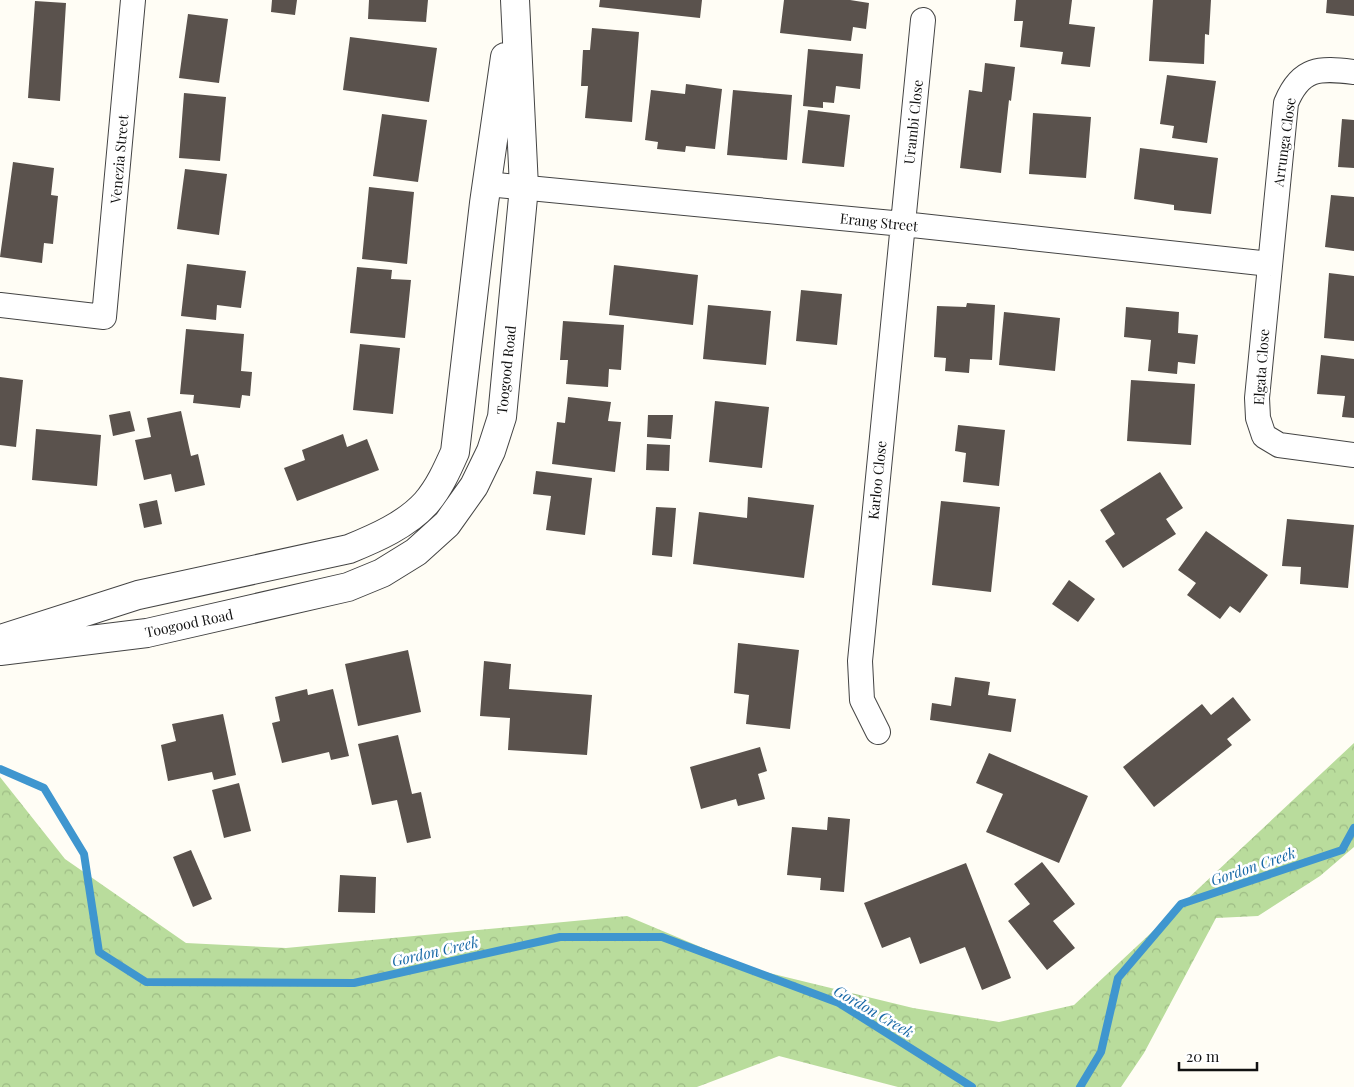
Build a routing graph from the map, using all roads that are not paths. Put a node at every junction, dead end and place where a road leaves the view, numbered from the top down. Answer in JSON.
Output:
{"nodes":[{"id":1,"x":133,"y":0,"type":"edge"},
{"id":2,"x":514,"y":0,"type":"edge"},
{"id":3,"x":923,"y":20,"type":"dead end"},
{"id":4,"x":1354,"y":72,"type":"edge"},
{"id":5,"x":487,"y":184,"type":"junction"},
{"id":6,"x":524,"y":188,"type":"junction"},
{"id":7,"x":903,"y":224,"type":"junction"},
{"id":8,"x":1270,"y":264,"type":"junction"},
{"id":9,"x":0,"y":306,"type":"edge"},
{"id":10,"x":1354,"y":454,"type":"edge"},
{"id":11,"x":0,"y":640,"type":"edge"},
{"id":12,"x":0,"y":651,"type":"edge"},
{"id":13,"x":878,"y":732,"type":"dead end"}],
"edges":[{"from":1,"to":9,"type":"street","name":"Venezia Street"},
{"from":2,"to":5,"type":"street","name":"Toogood Road"},
{"from":2,"to":6,"type":"street","name":"Toogood Road"},
{"from":3,"to":7,"type":"street","name":"Urambi Close"},
{"from":4,"to":8,"type":"street","name":"Arrunga Close"},
{"from":5,"to":6,"type":"street","name":"Erang Street"},
{"from":5,"to":11,"type":"street","name":"Toogood Road"},
{"from":6,"to":7,"type":"street","name":"Erang Street"},
{"from":6,"to":12,"type":"street","name":"Toogood Road"},
{"from":7,"to":8,"type":"street","name":"Erang Street"},
{"from":7,"to":13,"type":"street","name":"Karloo Close"},
{"from":8,"to":10,"type":"street","name":"Elgata Close"}]}
